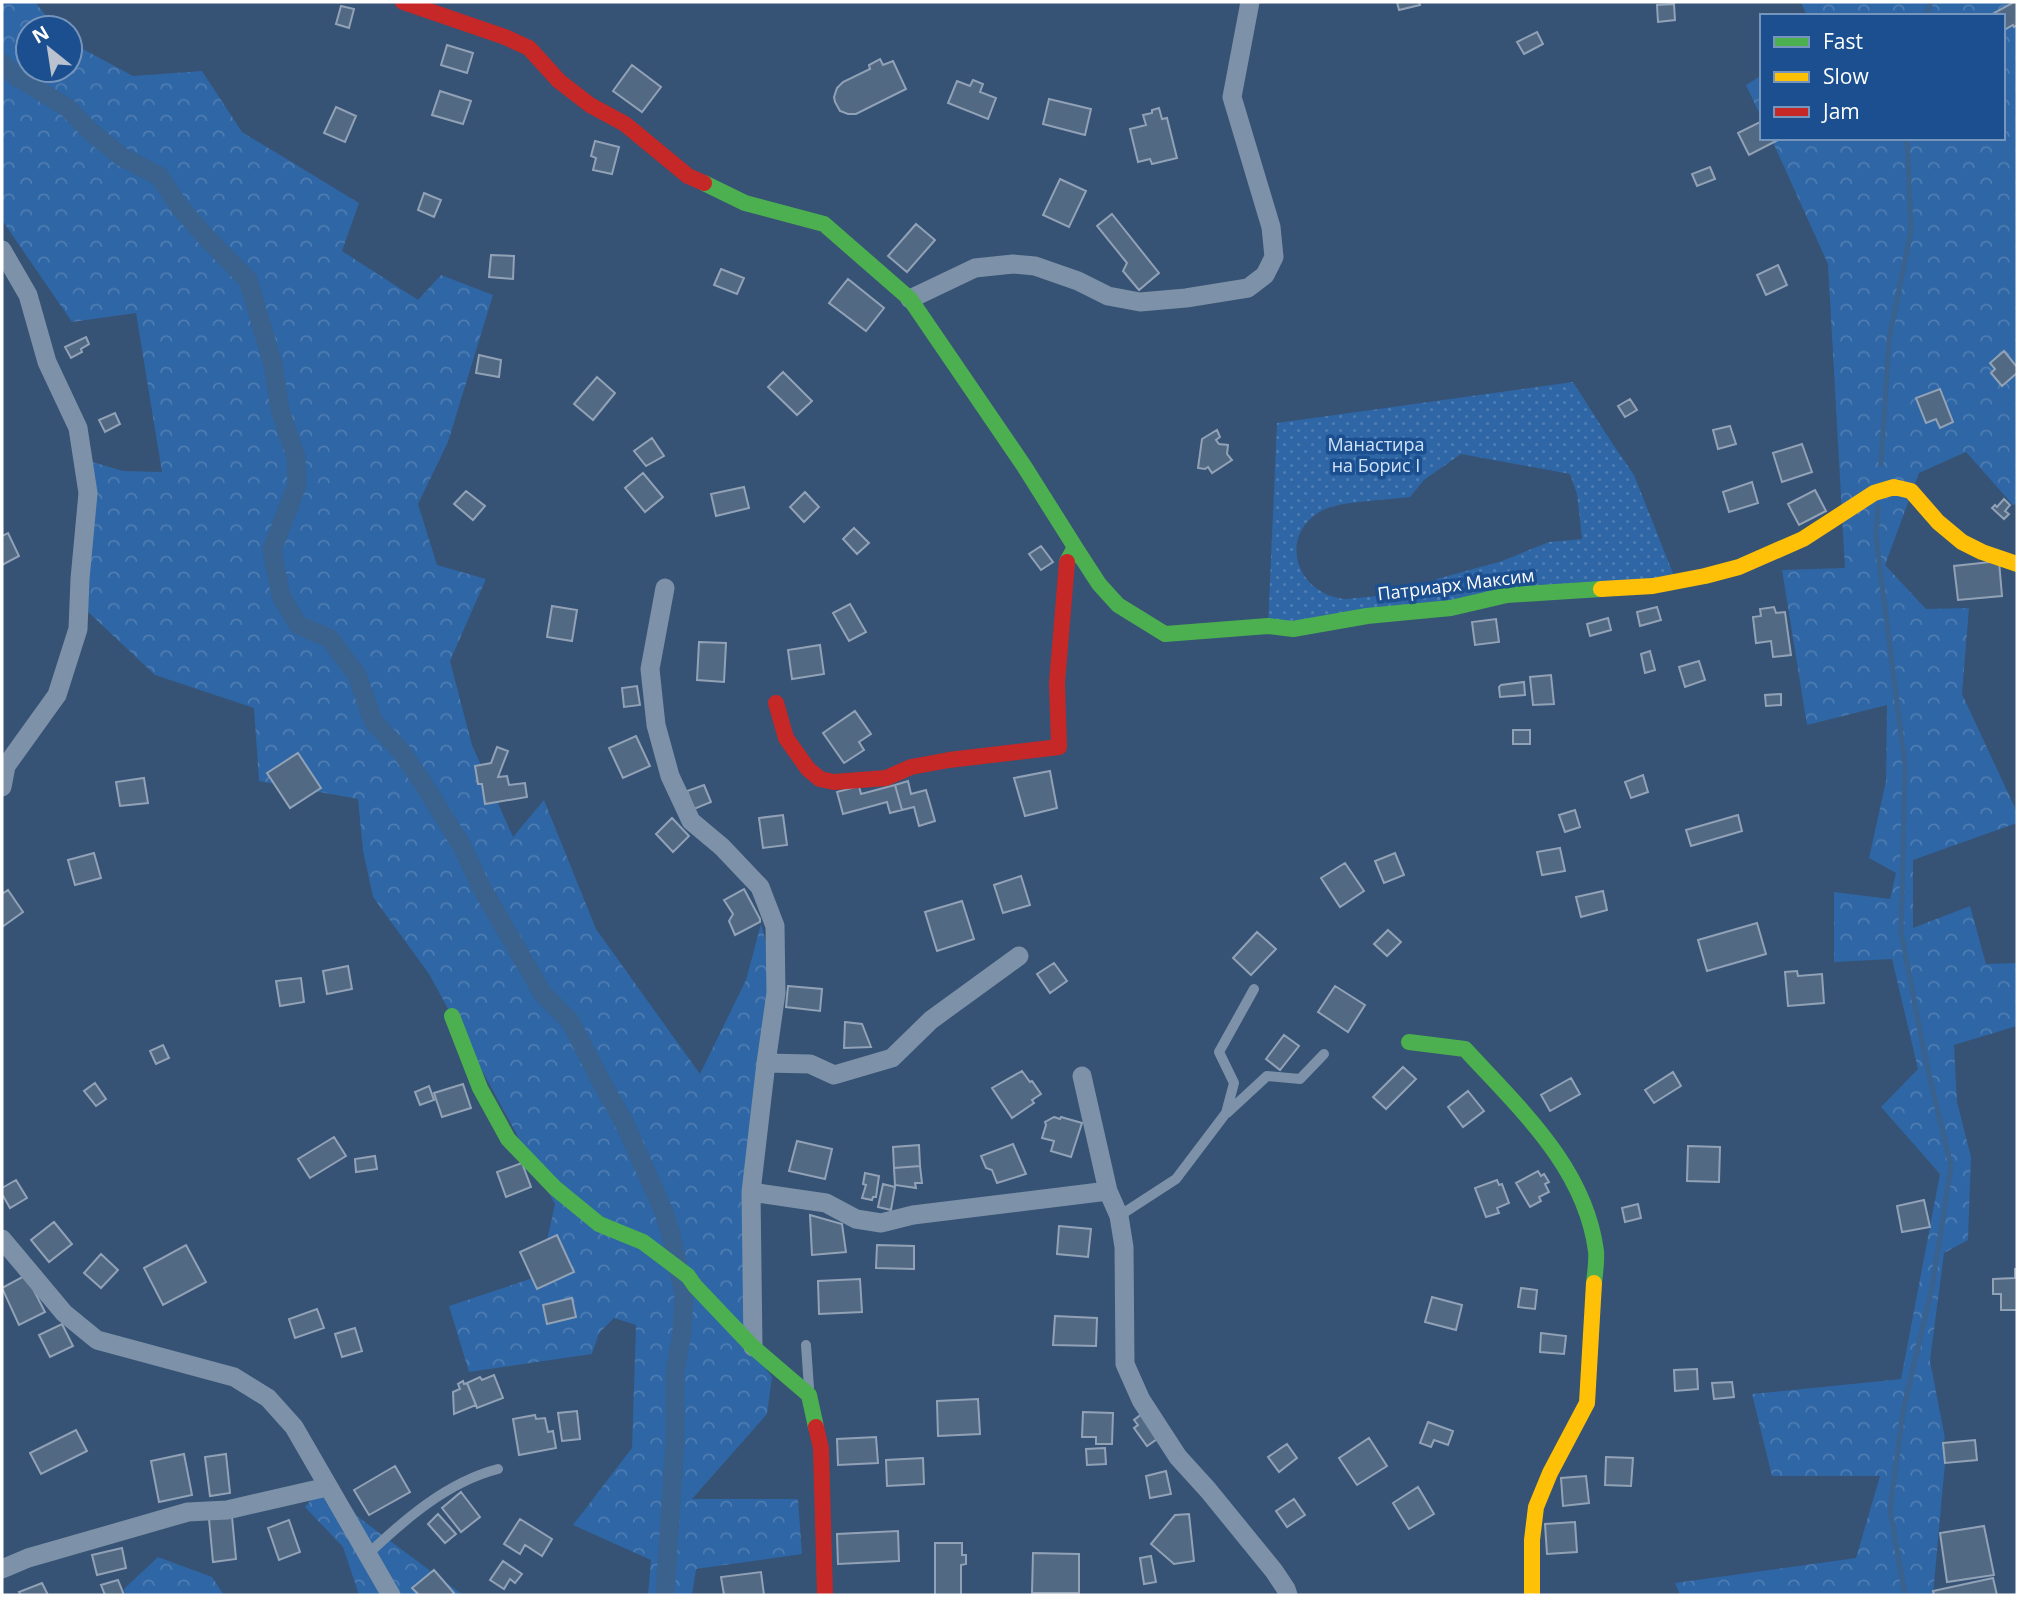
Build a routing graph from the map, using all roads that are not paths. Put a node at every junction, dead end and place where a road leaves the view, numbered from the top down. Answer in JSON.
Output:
{"nodes":[{"id":1,"x":403,"y":2,"type":"edge"},
{"id":2,"x":1250,"y":2,"type":"edge"},
{"id":3,"x":2,"y":250,"type":"edge"},
{"id":4,"x":910,"y":299,"type":"junction"},
{"id":5,"x":1075,"y":547,"type":"junction"},
{"id":6,"x":2017,"y":564,"type":"edge"},
{"id":7,"x":665,"y":588,"type":"dead end"},
{"id":8,"x":776,"y":703,"type":"dead end"},
{"id":9,"x":2,"y":787,"type":"edge"},
{"id":10,"x":1019,"y":956,"type":"dead end"},
{"id":11,"x":1254,"y":989,"type":"dead end"},
{"id":12,"x":452,"y":1016,"type":"dead end"},
{"id":13,"x":1409,"y":1042,"type":"dead end"},
{"id":14,"x":1324,"y":1054,"type":"dead end"},
{"id":15,"x":766,"y":1063,"type":"junction"},
{"id":16,"x":1082,"y":1076,"type":"dead end"},
{"id":17,"x":1226,"y":1113,"type":"junction"},
{"id":18,"x":1108,"y":1191,"type":"junction"},
{"id":19,"x":751,"y":1192,"type":"junction"},
{"id":20,"x":1119,"y":1216,"type":"junction"},
{"id":21,"x":2,"y":1239,"type":"edge"},
{"id":22,"x":806,"y":1345,"type":"dead end"},
{"id":23,"x":753,"y":1347,"type":"junction"},
{"id":24,"x":809,"y":1395,"type":"junction"},
{"id":25,"x":498,"y":1469,"type":"dead end"},
{"id":26,"x":327,"y":1487,"type":"junction"},
{"id":27,"x":366,"y":1556,"type":"junction"},
{"id":28,"x":2,"y":1569,"type":"edge"},
{"id":29,"x":391,"y":1595,"type":"edge"},
{"id":30,"x":825,"y":1595,"type":"edge"},
{"id":31,"x":1288,"y":1595,"type":"edge"},
{"id":32,"x":1532,"y":1595,"type":"edge"}],
"edges":[{"from":1,"to":4,"type":"street","name":"Патриарх Максим"},
{"from":2,"to":4,"type":"street"},
{"from":3,"to":9,"type":"street"},
{"from":4,"to":5,"type":"street","name":"Патриарх Максим"},
{"from":5,"to":6,"type":"street","name":"Патриарх Максим"},
{"from":5,"to":8,"type":"street"},
{"from":7,"to":15,"type":"street"},
{"from":10,"to":15,"type":"street"},
{"from":11,"to":17,"type":"lane"},
{"from":12,"to":23,"type":"street"},
{"from":13,"to":32,"type":"street"},
{"from":14,"to":17,"type":"lane"},
{"from":15,"to":19,"type":"street"},
{"from":16,"to":18,"type":"street"},
{"from":17,"to":20,"type":"lane"},
{"from":18,"to":19,"type":"street"},
{"from":18,"to":20,"type":"street"},
{"from":19,"to":23,"type":"street"},
{"from":20,"to":31,"type":"street"},
{"from":21,"to":26,"type":"street"},
{"from":22,"to":24,"type":"lane"},
{"from":23,"to":24,"type":"street"},
{"from":24,"to":30,"type":"street"},
{"from":25,"to":27,"type":"lane"},
{"from":26,"to":27,"type":"street"},
{"from":26,"to":28,"type":"street"},
{"from":27,"to":29,"type":"street"}]}
